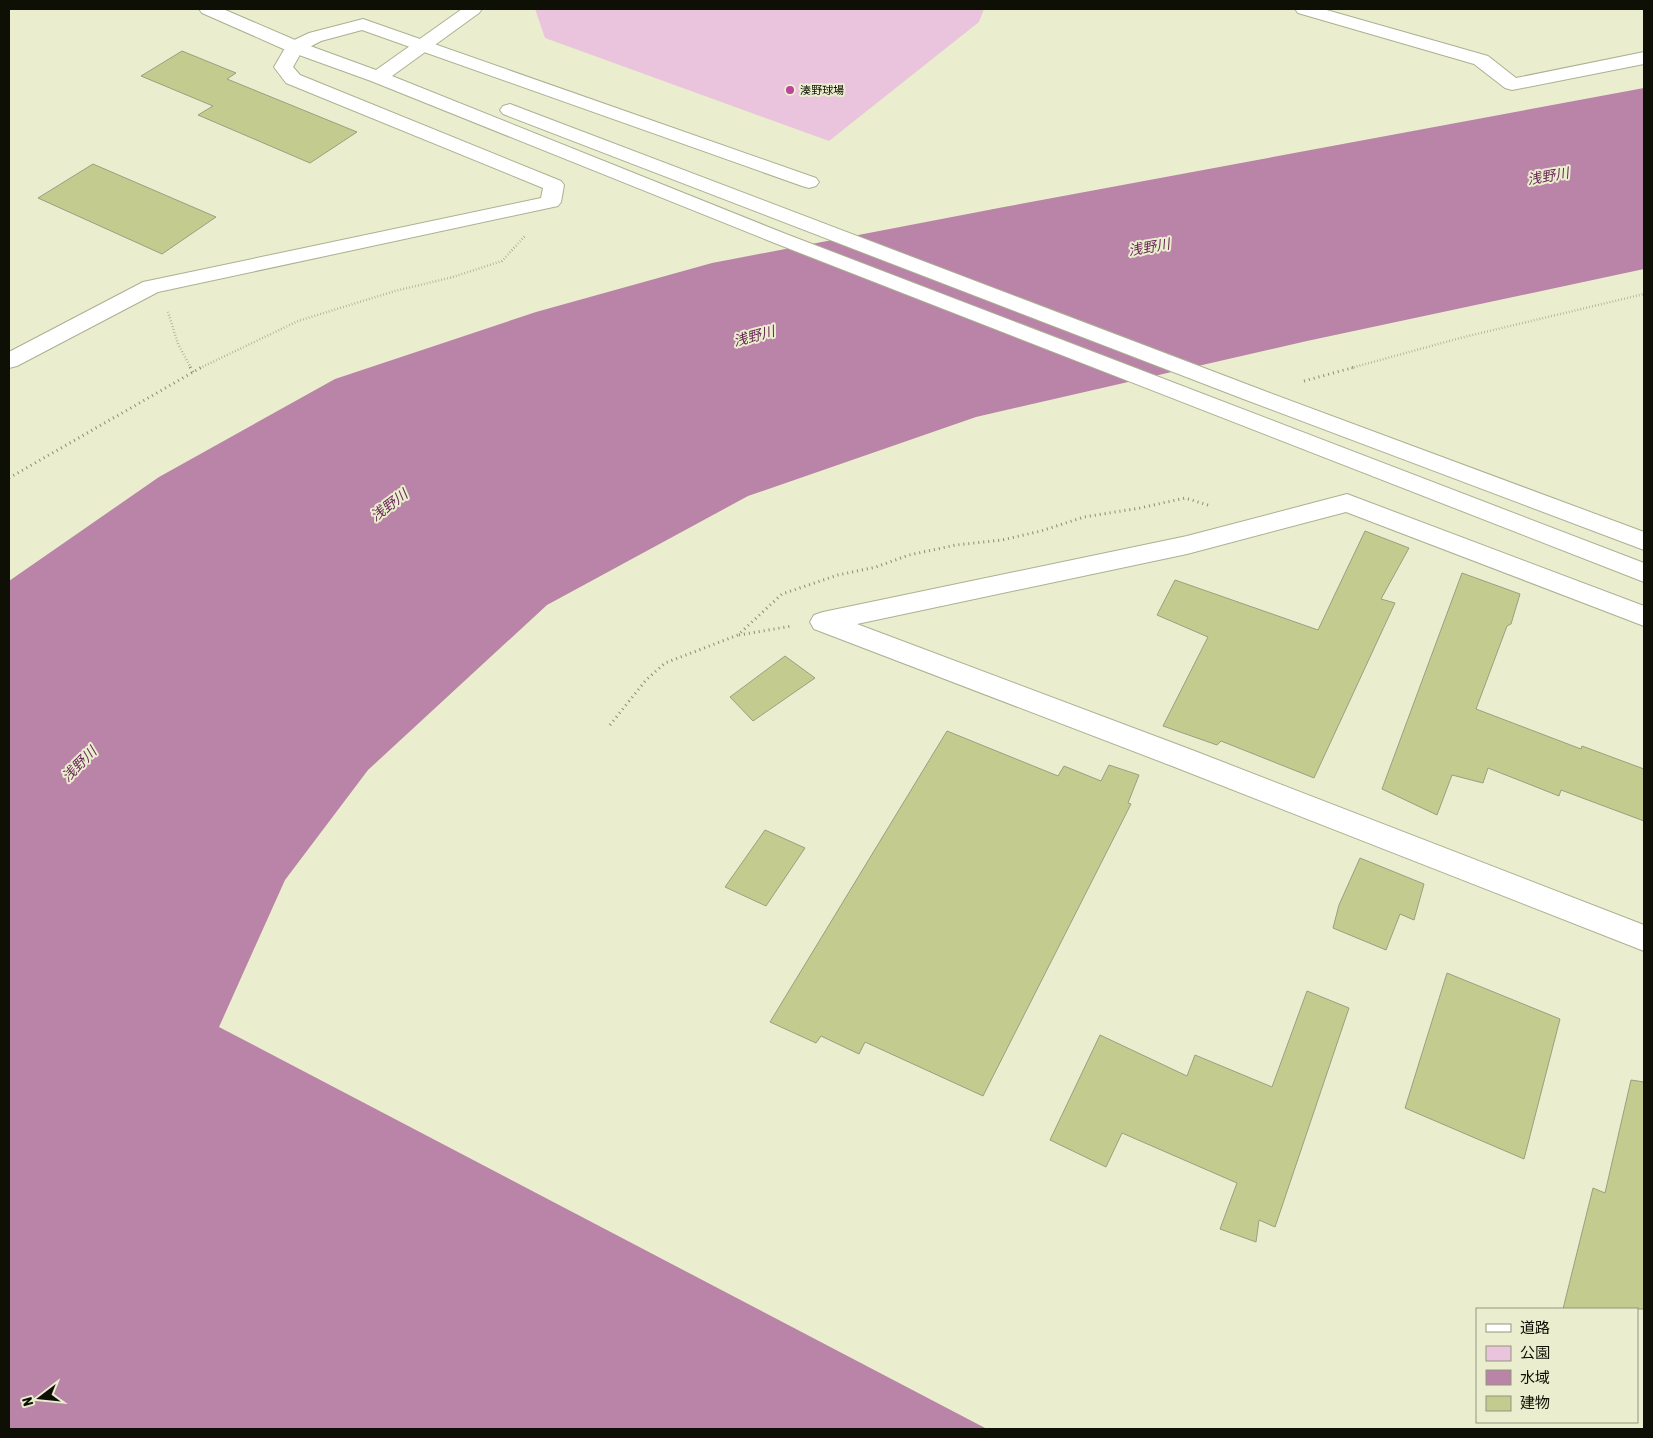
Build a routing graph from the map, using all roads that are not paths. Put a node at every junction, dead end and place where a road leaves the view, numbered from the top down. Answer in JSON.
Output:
{"nodes":[{"id":1,"x":208,"y":9,"type":"edge"},
{"id":2,"x":224,"y":9,"type":"edge"},
{"id":3,"x":473,"y":9,"type":"edge"},
{"id":4,"x":1304,"y":9,"type":"edge"},
{"id":5,"x":315,"y":38,"type":"junction"},
{"id":6,"x":424,"y":44,"type":"junction"},
{"id":7,"x":295,"y":47,"type":"junction"},
{"id":8,"x":1644,"y":58,"type":"edge"},
{"id":9,"x":394,"y":66,"type":"junction"},
{"id":10,"x":378,"y":77,"type":"junction"},
{"id":11,"x":809,"y":182,"type":"dead end"},
{"id":12,"x":9,"y":362,"type":"edge"},
{"id":13,"x":1644,"y":541,"type":"edge"},
{"id":14,"x":1644,"y":573,"type":"edge"},
{"id":15,"x":1644,"y":616,"type":"edge"},
{"id":16,"x":1644,"y":938,"type":"edge"}],
"edges":[{"from":1,"to":7,"type":"street"},
{"from":2,"to":5,"type":"street"},
{"from":3,"to":6,"type":"street"},
{"from":4,"to":8,"type":"street"},
{"from":5,"to":6,"type":"street"},
{"from":5,"to":7,"type":"street"},
{"from":5,"to":9,"type":"street"},
{"from":6,"to":9,"type":"street"},
{"from":6,"to":11,"type":"street"},
{"from":7,"to":10,"type":"street"},
{"from":7,"to":12,"type":"street"},
{"from":9,"to":10,"type":"street"},
{"from":9,"to":13,"type":"street"},
{"from":10,"to":14,"type":"street"},
{"from":15,"to":16,"type":"street"}]}
